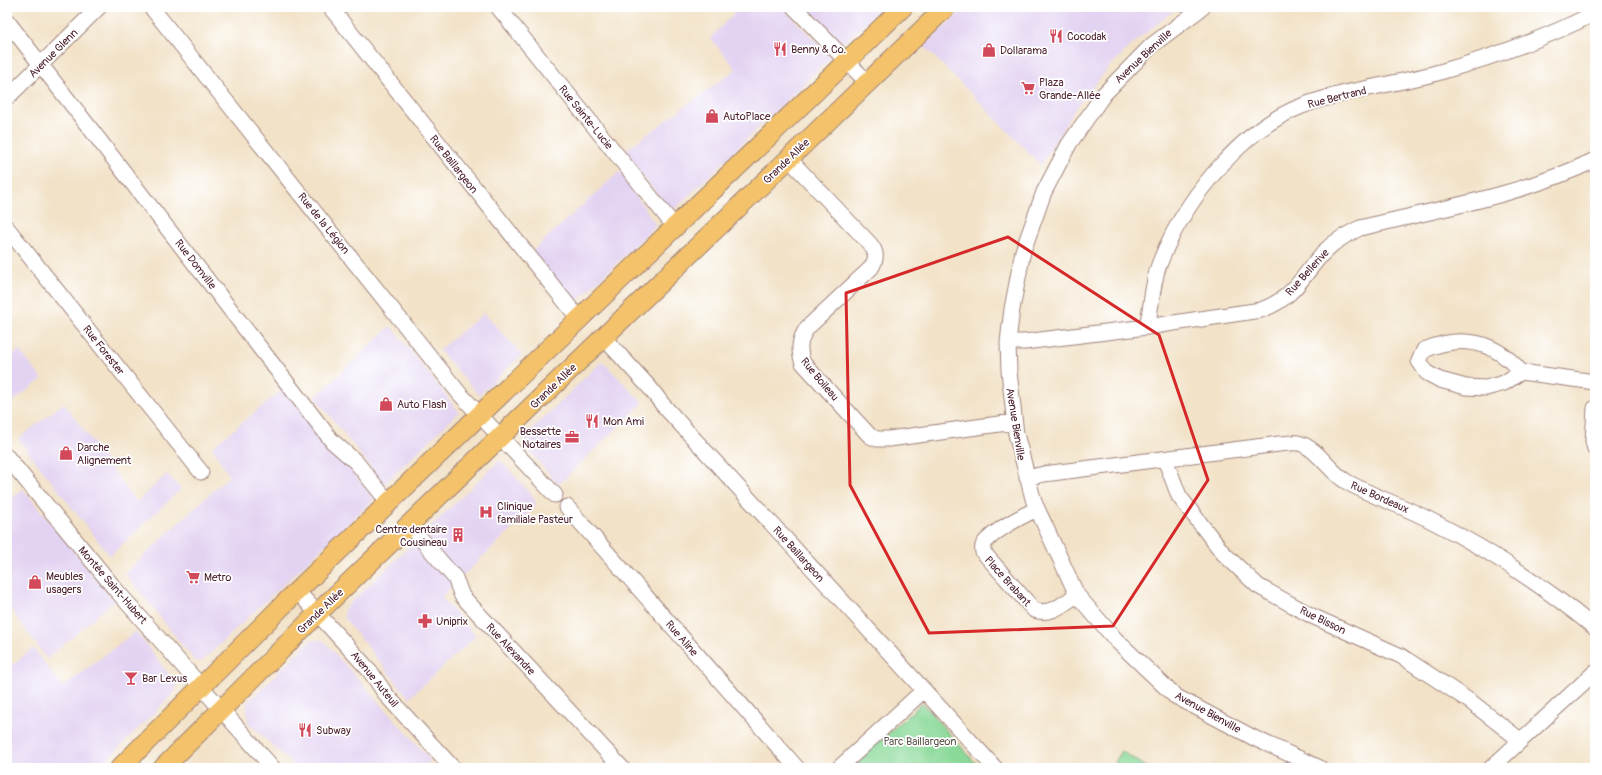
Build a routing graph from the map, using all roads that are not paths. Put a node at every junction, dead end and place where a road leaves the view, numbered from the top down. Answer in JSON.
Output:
{"nodes":[{"id":1,"x":99,"y":7,"type":"edge"},
{"id":2,"x":151,"y":7,"type":"edge"},
{"id":3,"x":330,"y":7,"type":"edge"},
{"id":4,"x":498,"y":7,"type":"edge"},
{"id":5,"x":794,"y":7,"type":"edge"},
{"id":6,"x":903,"y":7,"type":"edge"},
{"id":7,"x":946,"y":7,"type":"edge"},
{"id":8,"x":1203,"y":7,"type":"edge"},
{"id":9,"x":1595,"y":14,"type":"edge"},
{"id":10,"x":7,"y":21,"type":"edge"},
{"id":11,"x":847,"y":61,"type":"junction"},
{"id":12,"x":41,"y":64,"type":"junction"},
{"id":13,"x":868,"y":83,"type":"junction"},
{"id":14,"x":7,"y":98,"type":"edge"},
{"id":15,"x":789,"y":159,"type":"junction"},
{"id":16,"x":1595,"y":160,"type":"edge"},
{"id":17,"x":675,"y":227,"type":"junction"},
{"id":18,"x":7,"y":228,"type":"edge"},
{"id":19,"x":579,"y":319,"type":"junction"},
{"id":20,"x":1147,"y":327,"type":"junction"},
{"id":21,"x":604,"y":338,"type":"junction"},
{"id":22,"x":1008,"y":342,"type":"junction"},
{"id":23,"x":1521,"y":372,"type":"junction"},
{"id":24,"x":1595,"y":382,"type":"edge"},
{"id":25,"x":1595,"y":408,"type":"edge"},
{"id":26,"x":480,"y":415,"type":"junction"},
{"id":27,"x":1014,"y":422,"type":"junction"},
{"id":28,"x":501,"y":436,"type":"junction"},
{"id":29,"x":1595,"y":448,"type":"edge"},
{"id":30,"x":7,"y":457,"type":"edge"},
{"id":31,"x":1165,"y":459,"type":"junction"},
{"id":32,"x":201,"y":472,"type":"dead end"},
{"id":33,"x":1027,"y":478,"type":"junction"},
{"id":34,"x":555,"y":495,"type":"dead end"},
{"id":35,"x":389,"y":503,"type":"junction"},
{"id":36,"x":567,"y":507,"type":"dead end"},
{"id":37,"x":1037,"y":509,"type":"junction"},
{"id":38,"x":409,"y":525,"type":"junction"},
{"id":39,"x":297,"y":591,"type":"junction"},
{"id":40,"x":1077,"y":595,"type":"junction"},
{"id":41,"x":318,"y":613,"type":"junction"},
{"id":42,"x":1595,"y":628,"type":"edge"},
{"id":43,"x":1595,"y":672,"type":"edge"},
{"id":44,"x":200,"y":687,"type":"junction"},
{"id":45,"x":924,"y":690,"type":"junction"},
{"id":46,"x":221,"y":710,"type":"junction"},
{"id":47,"x":1520,"y":740,"type":"junction"},
{"id":48,"x":120,"y":768,"type":"edge"},
{"id":49,"x":163,"y":768,"type":"edge"},
{"id":50,"x":273,"y":768,"type":"edge"},
{"id":51,"x":453,"y":768,"type":"edge"},
{"id":52,"x":622,"y":768,"type":"edge"},
{"id":53,"x":797,"y":768,"type":"edge"},
{"id":54,"x":839,"y":768,"type":"edge"},
{"id":55,"x":995,"y":768,"type":"edge"},
{"id":56,"x":1320,"y":768,"type":"edge"},
{"id":57,"x":1491,"y":768,"type":"edge"}],
"edges":[{"from":1,"to":12,"type":"street","name":"Avenue Glenn"},
{"from":2,"to":26,"type":"street","name":"Rue de la Légion"},
{"from":3,"to":19,"type":"street","name":"Rue Baillargeon"},
{"from":4,"to":17,"type":"street","name":"Rue Sainte-Lucie"},
{"from":5,"to":11,"type":"street"},
{"from":6,"to":11,"type":"main road"},
{"from":7,"to":13,"type":"main road","name":"Grande Allée"},
{"from":8,"to":22,"type":"street","name":"Avenue Bienville"},
{"from":9,"to":20,"type":"street","name":"Rue Bertrand"},
{"from":10,"to":12,"type":"street","name":"Rue Domville"},
{"from":11,"to":13,"type":"street"},
{"from":11,"to":17,"type":"main road"},
{"from":12,"to":14,"type":"street","name":"Avenue Glenn"},
{"from":12,"to":35,"type":"street","name":"Rue Domville"},
{"from":13,"to":15,"type":"main road","name":"Grande Allée"},
{"from":15,"to":21,"type":"main road","name":"Grande Allée"},
{"from":15,"to":27,"type":"street","name":"Rue Boileau"},
{"from":16,"to":20,"type":"street","name":"Rue Bellerive"},
{"from":17,"to":19,"type":"main road"},
{"from":18,"to":32,"type":"street","name":"Rue Forester"},
{"from":19,"to":26,"type":"main road"},
{"from":20,"to":22,"type":"street","name":"Rue Bellerive"},
{"from":21,"to":28,"type":"main road","name":"Grande Allée"},
{"from":21,"to":45,"type":"street","name":"Rue Baillargeon"},
{"from":22,"to":27,"type":"street","name":"Avenue Bienville"},
{"from":23,"to":23,"type":"street"},
{"from":23,"to":24,"type":"street"},
{"from":25,"to":29,"type":"street"},
{"from":26,"to":28,"type":"street","name":"Rue de la Légion"},
{"from":26,"to":35,"type":"main road"},
{"from":27,"to":33,"type":"street","name":"Avenue Bienville"},
{"from":28,"to":34,"type":"street"},
{"from":28,"to":38,"type":"main road","name":"Grande Allée"},
{"from":30,"to":44,"type":"street","name":"Montée Saint-Hubert"},
{"from":31,"to":33,"type":"street","name":"Rue Bordeaux"},
{"from":31,"to":42,"type":"street","name":"Rue Bordeaux"},
{"from":31,"to":47,"type":"street","name":"Rue Bisson"},
{"from":33,"to":37,"type":"street","name":"Avenue Bienville"},
{"from":35,"to":39,"type":"main road"},
{"from":36,"to":53,"type":"street","name":"Rue Aline"},
{"from":37,"to":40,"type":"street","name":"Avenue Bienville"},
{"from":37,"to":40,"type":"street","name":"Place Brabant"},
{"from":38,"to":41,"type":"main road","name":"Grande Allée"},
{"from":38,"to":52,"type":"street","name":"Rue Alexandre"},
{"from":39,"to":41,"type":"street","name":"Avenue Auteuil"},
{"from":39,"to":44,"type":"main road"},
{"from":40,"to":56,"type":"street","name":"Avenue Bienville"},
{"from":41,"to":46,"type":"main road","name":"Grande Allée"},
{"from":41,"to":51,"type":"street","name":"Avenue Auteuil"},
{"from":43,"to":47,"type":"street"},
{"from":44,"to":46,"type":"street","name":"Montée Saint-Hubert"},
{"from":44,"to":48,"type":"main road"},
{"from":45,"to":54,"type":"street"},
{"from":45,"to":55,"type":"street","name":"Rue Baillargeon"},
{"from":46,"to":49,"type":"main road","name":"Grande Allée"},
{"from":46,"to":50,"type":"street","name":"Montée Saint-Hubert"},
{"from":47,"to":57,"type":"street"}]}
